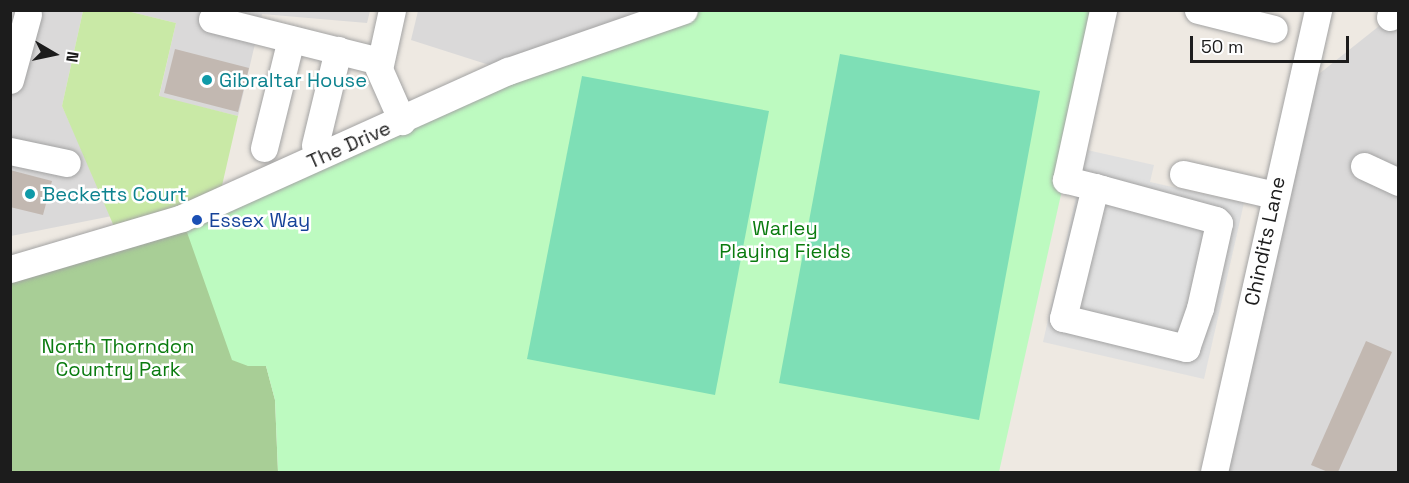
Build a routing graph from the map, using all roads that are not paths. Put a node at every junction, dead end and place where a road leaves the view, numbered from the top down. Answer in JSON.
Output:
{"nodes":[{"id":1,"x":392,"y":10,"type":"edge"},
{"id":2,"x":684,"y":10,"type":"edge"},
{"id":3,"x":1103,"y":10,"type":"edge"},
{"id":4,"x":1198,"y":10,"type":"edge"},
{"id":5,"x":1318,"y":10,"type":"edge"},
{"id":6,"x":28,"y":14,"type":"dead end"},
{"id":7,"x":212,"y":19,"type":"dead end"},
{"id":8,"x":1274,"y":29,"type":"dead end"},
{"id":9,"x":291,"y":39,"type":"junction"},
{"id":10,"x":338,"y":50,"type":"junction"},
{"id":11,"x":379,"y":61,"type":"junction"},
{"id":12,"x":10,"y":80,"type":"edge"},
{"id":13,"x":402,"y":121,"type":"junction"},
{"id":14,"x":315,"y":145,"type":"dead end"},
{"id":15,"x":264,"y":148,"type":"dead end"},
{"id":16,"x":10,"y":151,"type":"edge"},
{"id":17,"x":67,"y":164,"type":"dead end"},
{"id":18,"x":1364,"y":166,"type":"dead end"},
{"id":19,"x":1183,"y":174,"type":"dead end"},
{"id":20,"x":1398,"y":182,"type":"edge"},
{"id":21,"x":1095,"y":187,"type":"junction"},
{"id":22,"x":1275,"y":195,"type":"junction"},
{"id":23,"x":10,"y":269,"type":"edge"},
{"id":24,"x":1214,"y":472,"type":"edge"}],
"edges":[{"from":1,"to":11,"type":"street"},
{"from":2,"to":13,"type":"street","name":"The Drive"},
{"from":3,"to":21,"type":"street"},
{"from":4,"to":8,"type":"street"},
{"from":5,"to":22,"type":"street","name":"Chindits Lane"},
{"from":6,"to":12,"type":"street"},
{"from":7,"to":9,"type":"street"},
{"from":9,"to":10,"type":"street"},
{"from":9,"to":15,"type":"street"},
{"from":10,"to":11,"type":"street"},
{"from":10,"to":14,"type":"street"},
{"from":11,"to":13,"type":"street"},
{"from":13,"to":23,"type":"street","name":"The Drive"},
{"from":16,"to":17,"type":"street"},
{"from":18,"to":20,"type":"street"},
{"from":19,"to":22,"type":"street"},
{"from":21,"to":21,"type":"street"},
{"from":22,"to":24,"type":"street","name":"Chindits Lane"}]}
